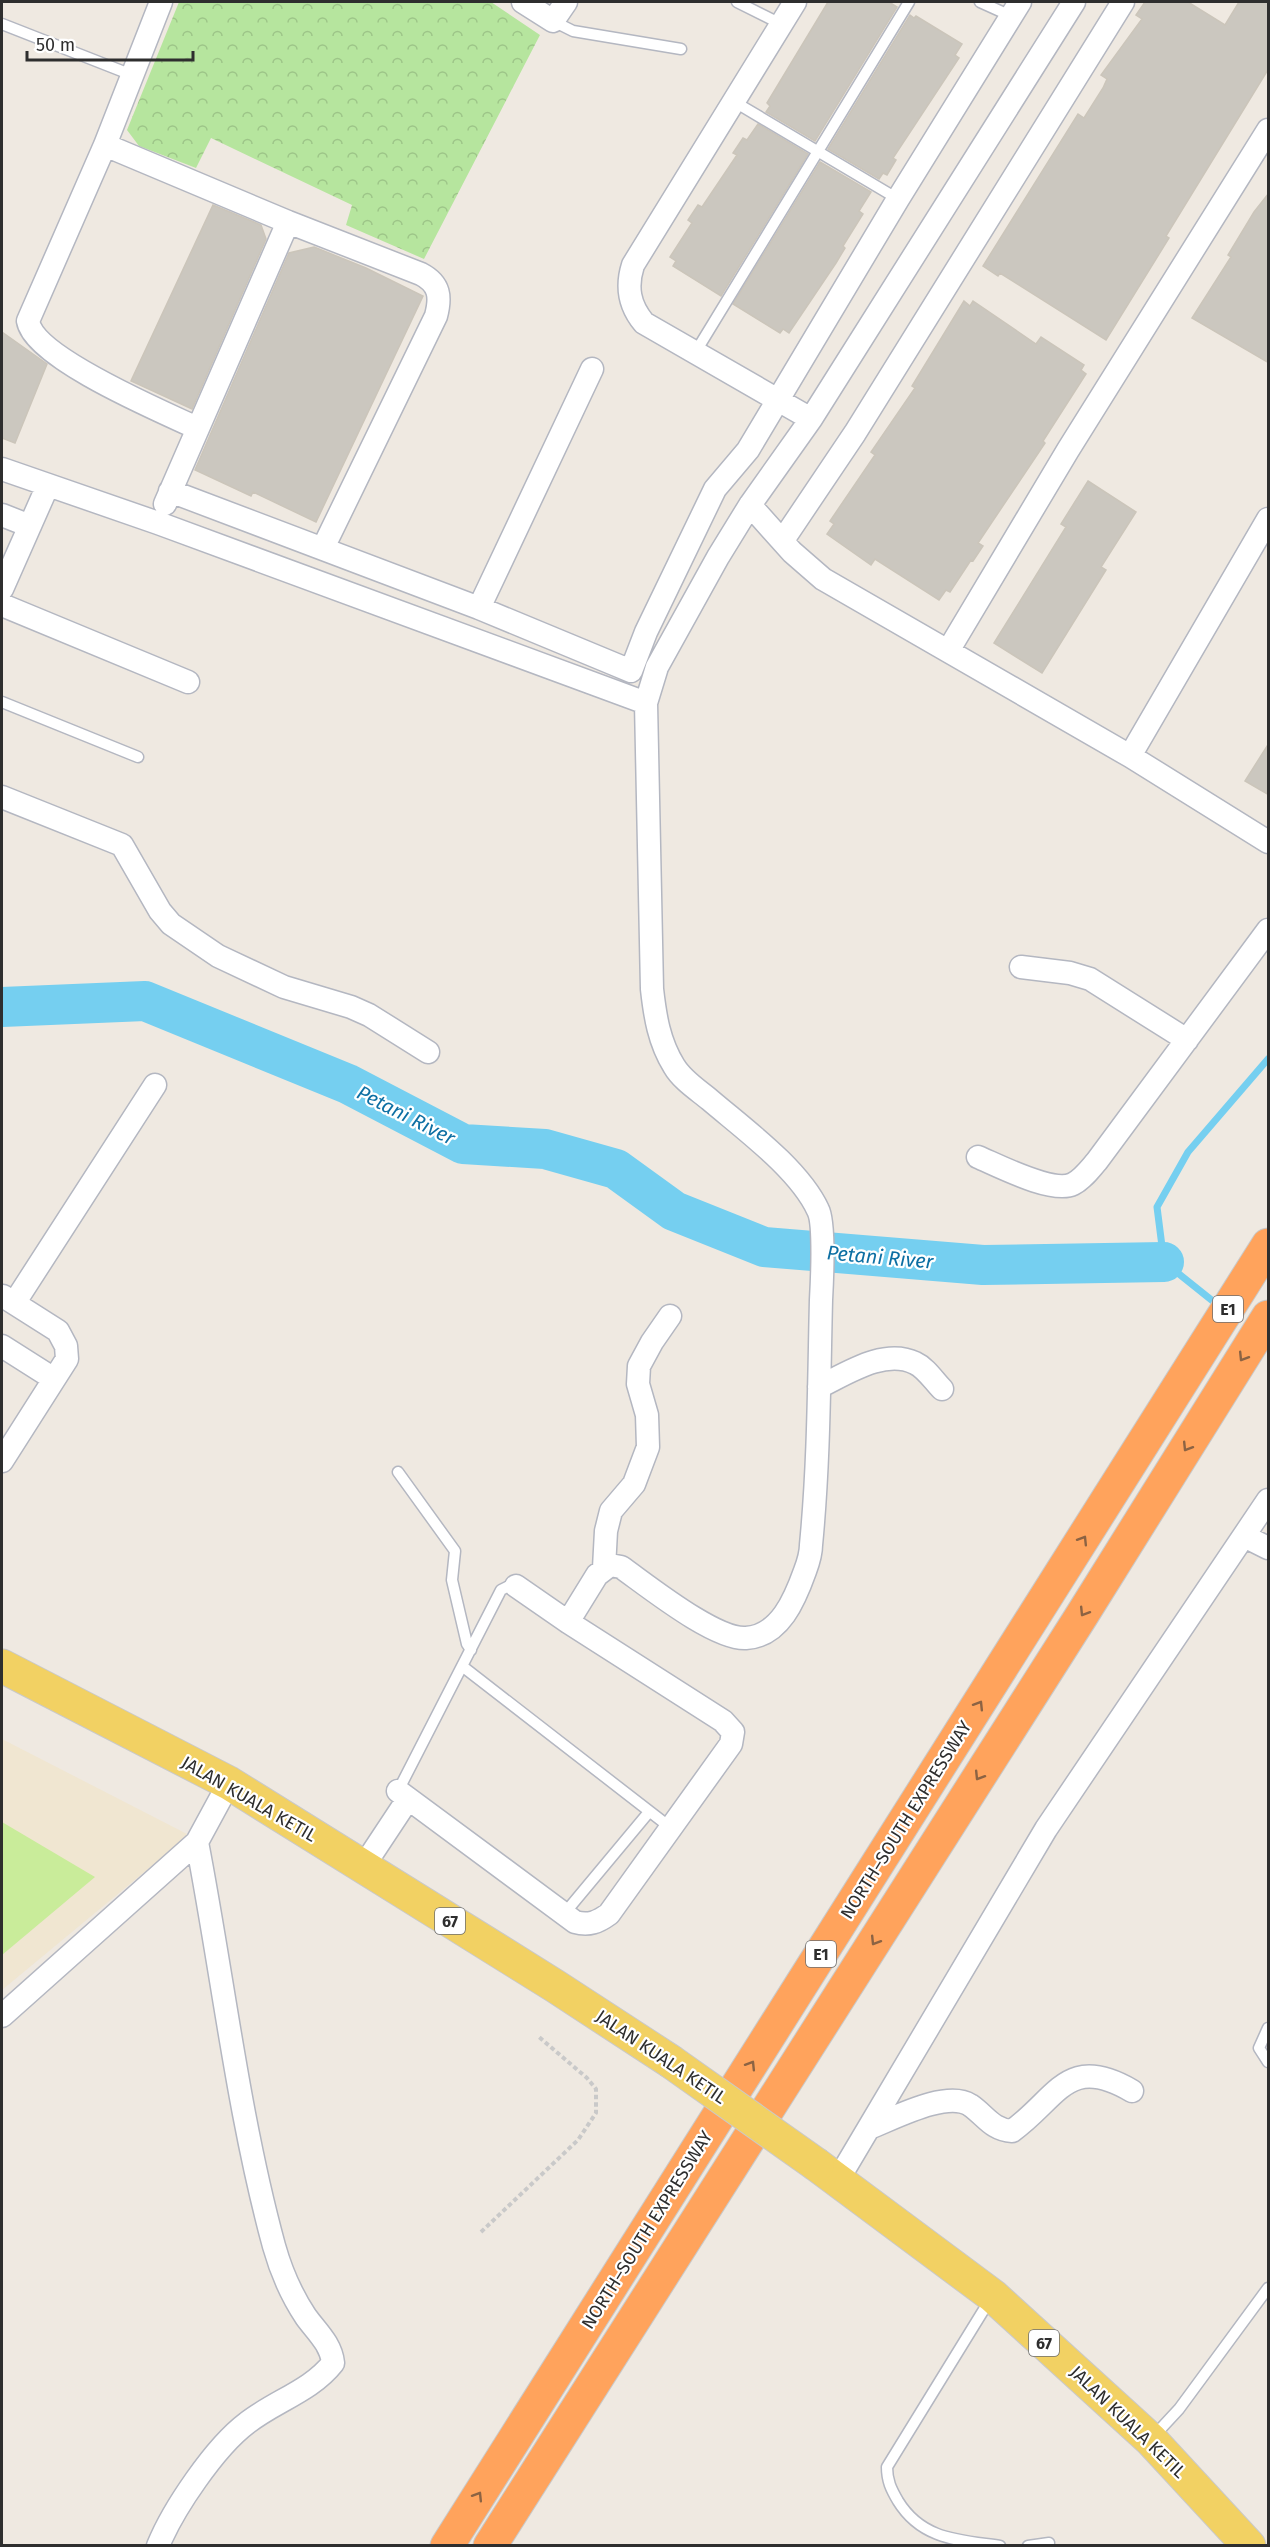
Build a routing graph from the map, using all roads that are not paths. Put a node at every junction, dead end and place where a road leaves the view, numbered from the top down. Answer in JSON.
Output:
{"nodes":[{"id":1,"x":161,"y":2,"type":"edge"},
{"id":2,"x":523,"y":2,"type":"edge"},
{"id":3,"x":566,"y":2,"type":"edge"},
{"id":4,"x":737,"y":2,"type":"edge"},
{"id":5,"x":795,"y":2,"type":"edge"},
{"id":6,"x":909,"y":2,"type":"edge"},
{"id":7,"x":980,"y":2,"type":"edge"},
{"id":8,"x":1074,"y":2,"type":"edge"},
{"id":9,"x":1123,"y":2,"type":"edge"},
{"id":10,"x":1015,"y":9,"type":"edge"},
{"id":11,"x":553,"y":21,"type":"junction"},
{"id":12,"x":2,"y":24,"type":"edge"},
{"id":13,"x":781,"y":24,"type":"junction"},
{"id":14,"x":681,"y":49,"type":"dead end"},
{"id":15,"x":132,"y":75,"type":"junction"},
{"id":16,"x":733,"y":100,"type":"junction"},
{"id":17,"x":1269,"y":130,"type":"edge"},
{"id":18,"x":105,"y":145,"type":"junction"},
{"id":19,"x":819,"y":150,"type":"junction"},
{"id":20,"x":898,"y":199,"type":"junction"},
{"id":21,"x":288,"y":222,"type":"junction"},
{"id":22,"x":695,"y":353,"type":"junction"},
{"id":23,"x":592,"y":369,"type":"dead end"},
{"id":24,"x":778,"y":401,"type":"junction"},
{"id":25,"x":811,"y":419,"type":"junction"},
{"id":26,"x":197,"y":428,"type":"junction"},
{"id":27,"x":2,"y":470,"type":"edge"},
{"id":28,"x":48,"y":485,"type":"junction"},
{"id":29,"x":170,"y":491,"type":"junction"},
{"id":30,"x":750,"y":505,"type":"junction"},
{"id":31,"x":2,"y":515,"type":"edge"},
{"id":32,"x":1269,"y":519,"type":"edge"},
{"id":33,"x":158,"y":523,"type":"junction"},
{"id":34,"x":30,"y":526,"type":"junction"},
{"id":35,"x":783,"y":540,"type":"junction"},
{"id":36,"x":323,"y":548,"type":"junction"},
{"id":37,"x":2,"y":589,"type":"edge"},
{"id":38,"x":2,"y":605,"type":"edge"},
{"id":39,"x":479,"y":608,"type":"junction"},
{"id":40,"x":948,"y":651,"type":"junction"},
{"id":41,"x":641,"y":675,"type":"junction"},
{"id":42,"x":188,"y":682,"type":"dead end"},
{"id":43,"x":2,"y":702,"type":"edge"},
{"id":44,"x":646,"y":703,"type":"junction"},
{"id":45,"x":1130,"y":756,"type":"junction"},
{"id":46,"x":138,"y":758,"type":"dead end"},
{"id":47,"x":2,"y":797,"type":"edge"},
{"id":48,"x":1269,"y":842,"type":"edge"},
{"id":49,"x":1269,"y":930,"type":"edge"},
{"id":50,"x":1021,"y":967,"type":"dead end"},
{"id":51,"x":1187,"y":1040,"type":"junction"},
{"id":52,"x":428,"y":1052,"type":"dead end"},
{"id":53,"x":155,"y":1085,"type":"dead end"},
{"id":54,"x":978,"y":1157,"type":"dead end"},
{"id":55,"x":1265,"y":1251,"type":"edge"},
{"id":56,"x":8,"y":1298,"type":"edge"},
{"id":57,"x":670,"y":1316,"type":"dead end"},
{"id":58,"x":1269,"y":1317,"type":"edge"},
{"id":59,"x":2,"y":1346,"type":"edge"},
{"id":60,"x":54,"y":1379,"type":"junction"},
{"id":61,"x":819,"y":1387,"type":"junction"},
{"id":62,"x":942,"y":1389,"type":"dead end"},
{"id":63,"x":2,"y":1461,"type":"edge"},
{"id":64,"x":398,"y":1472,"type":"dead end"},
{"id":65,"x":1269,"y":1500,"type":"edge"},
{"id":66,"x":1244,"y":1536,"type":"junction"},
{"id":67,"x":1269,"y":1548,"type":"edge"},
{"id":68,"x":604,"y":1568,"type":"junction"},
{"id":69,"x":516,"y":1586,"type":"joint"},
{"id":70,"x":568,"y":1622,"type":"junction"},
{"id":71,"x":471,"y":1650,"type":"junction"},
{"id":72,"x":2,"y":1666,"type":"edge"},
{"id":73,"x":462,"y":1666,"type":"junction"},
{"id":74,"x":229,"y":1783,"type":"junction"},
{"id":75,"x":403,"y":1795,"type":"junction"},
{"id":76,"x":649,"y":1812,"type":"junction"},
{"id":77,"x":671,"y":1828,"type":"junction"},
{"id":78,"x":197,"y":1842,"type":"junction"},
{"id":79,"x":363,"y":1867,"type":"junction"},
{"id":80,"x":564,"y":1914,"type":"junction"},
{"id":81,"x":2,"y":2016,"type":"edge"},
{"id":82,"x":1269,"y":2028,"type":"edge"},
{"id":83,"x":1269,"y":2062,"type":"edge"},
{"id":84,"x":1132,"y":2091,"type":"dead end"},
{"id":85,"x":869,"y":2128,"type":"junction"},
{"id":86,"x":828,"y":2171,"type":"junction"},
{"id":87,"x":1269,"y":2288,"type":"edge"},
{"id":88,"x":993,"y":2296,"type":"junction"},
{"id":89,"x":1151,"y":2440,"type":"junction"},
{"id":90,"x":1049,"y":2543,"type":"dead end"},
{"id":91,"x":158,"y":2546,"type":"edge"},
{"id":92,"x":447,"y":2546,"type":"edge"},
{"id":93,"x":490,"y":2546,"type":"edge"},
{"id":94,"x":1000,"y":2546,"type":"edge"},
{"id":95,"x":1028,"y":2546,"type":"edge"},
{"id":96,"x":1249,"y":2546,"type":"edge"}],
"edges":[{"from":1,"to":15,"type":"street"},
{"from":2,"to":11,"type":"street"},
{"from":3,"to":11,"type":"street"},
{"from":4,"to":13,"type":"lane"},
{"from":5,"to":13,"type":"street"},
{"from":6,"to":19,"type":"lane"},
{"from":7,"to":10,"type":"lane"},
{"from":8,"to":25,"type":"street"},
{"from":9,"to":35,"type":"street"},
{"from":10,"to":20,"type":"street"},
{"from":11,"to":14,"type":"lane"},
{"from":12,"to":15,"type":"lane"},
{"from":13,"to":16,"type":"street"},
{"from":15,"to":18,"type":"street"},
{"from":16,"to":19,"type":"lane"},
{"from":16,"to":22,"type":"street"},
{"from":17,"to":40,"type":"street"},
{"from":18,"to":21,"type":"street"},
{"from":18,"to":26,"type":"street"},
{"from":19,"to":20,"type":"lane"},
{"from":19,"to":22,"type":"lane"},
{"from":20,"to":24,"type":"street"},
{"from":21,"to":26,"type":"street"},
{"from":21,"to":36,"type":"street"},
{"from":22,"to":24,"type":"street"},
{"from":23,"to":39,"type":"street"},
{"from":24,"to":25,"type":"street"},
{"from":24,"to":41,"type":"street"},
{"from":25,"to":30,"type":"street"},
{"from":26,"to":29,"type":"street"},
{"from":27,"to":28,"type":"street"},
{"from":28,"to":33,"type":"street"},
{"from":28,"to":34,"type":"street"},
{"from":29,"to":33,"type":"street"},
{"from":29,"to":36,"type":"street"},
{"from":30,"to":35,"type":"street"},
{"from":30,"to":41,"type":"street"},
{"from":31,"to":34,"type":"street"},
{"from":32,"to":45,"type":"street"},
{"from":33,"to":44,"type":"street"},
{"from":34,"to":37,"type":"street"},
{"from":35,"to":40,"type":"street"},
{"from":36,"to":39,"type":"street"},
{"from":38,"to":42,"type":"street"},
{"from":39,"to":41,"type":"street"},
{"from":40,"to":45,"type":"street"},
{"from":41,"to":44,"type":"street"},
{"from":43,"to":46,"type":"lane"},
{"from":44,"to":61,"type":"street"},
{"from":45,"to":48,"type":"street"},
{"from":47,"to":52,"type":"street"},
{"from":49,"to":51,"type":"street"},
{"from":50,"to":51,"type":"street"},
{"from":51,"to":54,"type":"street"},
{"from":53,"to":56,"type":"street"},
{"from":92,"to":55,"type":"highway","name":"NORTH–SOUTH EXPRESSWAY","number":"E1","one_way":true},
{"from":56,"to":60,"type":"street"},
{"from":57,"to":68,"type":"street"},
{"from":58,"to":93,"type":"highway","name":"NORTH–SOUTH EXPRESSWAY","number":"E1","one_way":true},
{"from":59,"to":60,"type":"street"},
{"from":60,"to":63,"type":"street"},
{"from":61,"to":62,"type":"street"},
{"from":61,"to":68,"type":"street"},
{"from":64,"to":71,"type":"lane"},
{"from":65,"to":66,"type":"street"},
{"from":66,"to":67,"type":"street"},
{"from":66,"to":85,"type":"street"},
{"from":68,"to":70,"type":"street"},
{"from":69,"to":70,"type":"street"},
{"from":69,"to":71,"type":"lane"},
{"from":70,"to":77,"type":"street"},
{"from":71,"to":73,"type":"lane"},
{"from":72,"to":74,"type":"main road","name":"JALAN KUALA KETIL","number":"67"},
{"from":73,"to":75,"type":"lane"},
{"from":73,"to":76,"type":"lane"},
{"from":74,"to":78,"type":"street"},
{"from":74,"to":79,"type":"main road","name":"JALAN KUALA KETIL","number":"67"},
{"from":75,"to":79,"type":"street"},
{"from":75,"to":80,"type":"street"},
{"from":76,"to":77,"type":"lane"},
{"from":76,"to":80,"type":"lane"},
{"from":77,"to":80,"type":"street"},
{"from":78,"to":81,"type":"street"},
{"from":78,"to":91,"type":"street"},
{"from":79,"to":86,"type":"main road","name":"JALAN KUALA KETIL","number":"67","bridge":true},
{"from":82,"to":83,"type":"lane"},
{"from":84,"to":85,"type":"street"},
{"from":85,"to":86,"type":"street"},
{"from":86,"to":88,"type":"main road","name":"JALAN KUALA KETIL","number":"67"},
{"from":87,"to":89,"type":"lane"},
{"from":88,"to":89,"type":"main road","name":"JALAN KUALA KETIL","number":"67"},
{"from":88,"to":94,"type":"lane"},
{"from":89,"to":96,"type":"main road","name":"JALAN KUALA KETIL","number":"67"},
{"from":90,"to":95,"type":"lane"}]}
